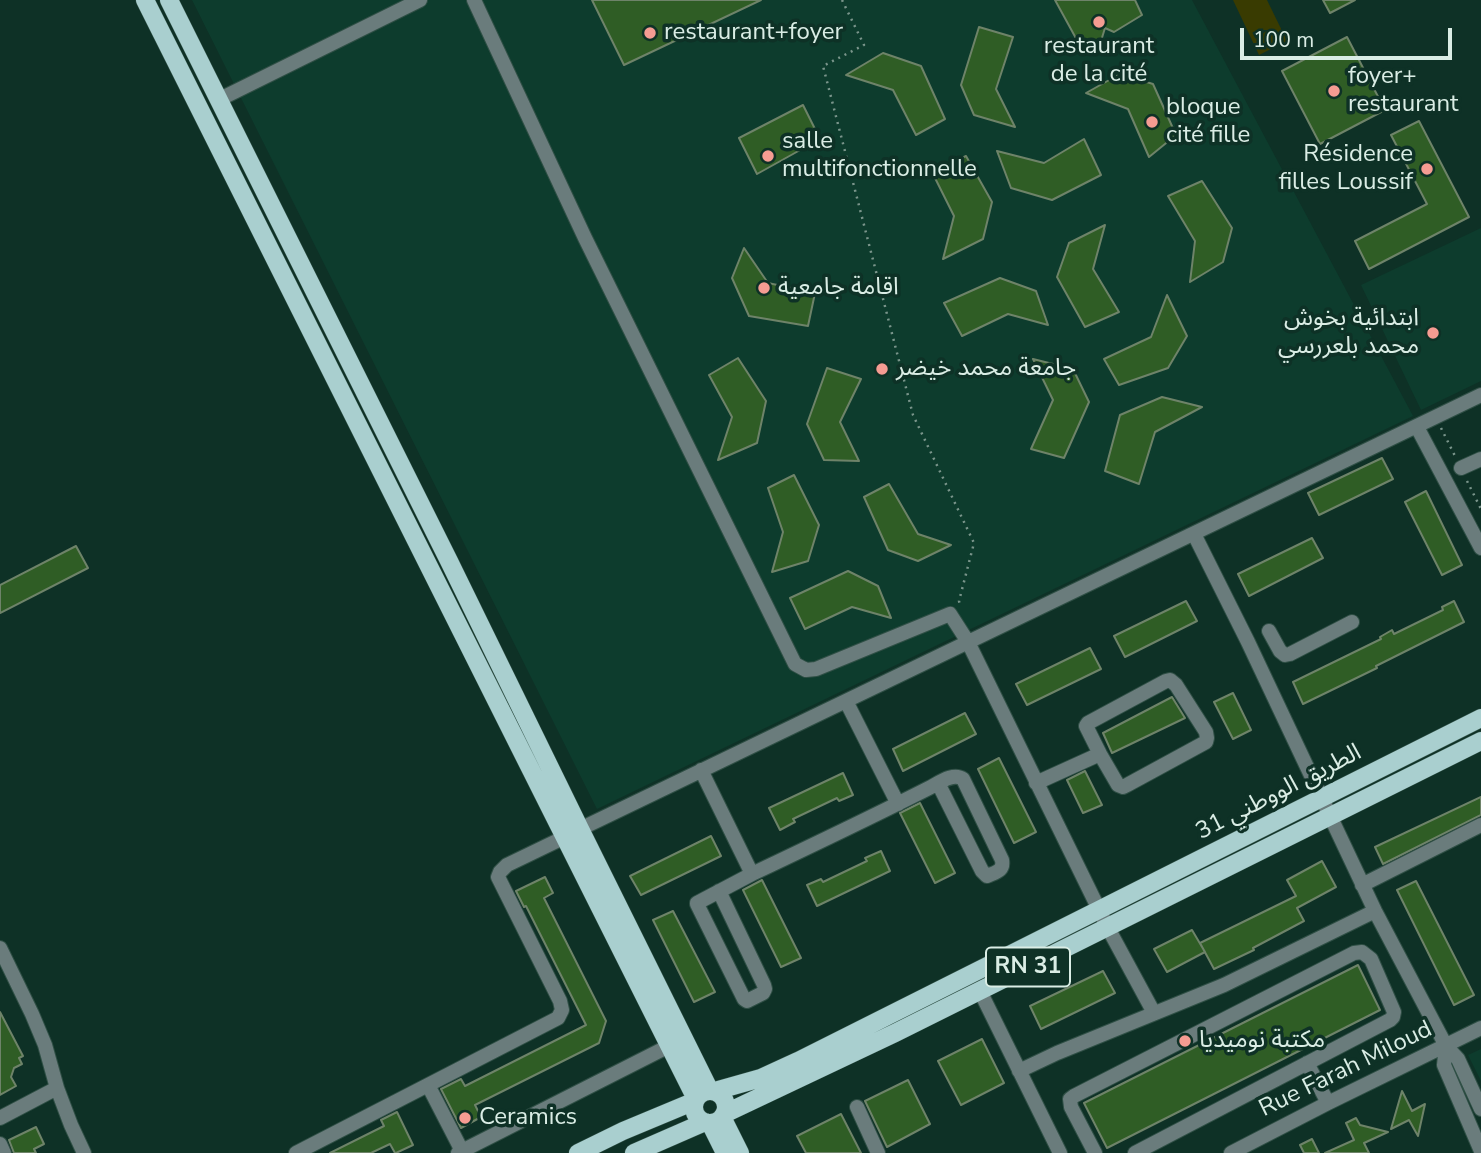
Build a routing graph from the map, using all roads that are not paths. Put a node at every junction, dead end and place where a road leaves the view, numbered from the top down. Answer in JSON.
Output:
{"nodes":[{"id":1,"x":145,"y":0,"type":"edge"},
{"id":2,"x":169,"y":0,"type":"edge"},
{"id":3,"x":420,"y":0,"type":"edge"},
{"id":4,"x":474,"y":0,"type":"edge"},
{"id":5,"x":218,"y":100,"type":"junction"},
{"id":6,"x":1481,"y":395,"type":"edge"},
{"id":7,"x":1417,"y":427,"type":"junction"},
{"id":8,"x":1481,"y":459,"type":"edge"},
{"id":9,"x":1461,"y":468,"type":"road end"},
{"id":10,"x":1194,"y":534,"type":"junction"},
{"id":11,"x":1481,"y":548,"type":"edge"},
{"id":12,"x":1352,"y":622,"type":"dead end"},
{"id":13,"x":1269,"y":631,"type":"dead end"},
{"id":14,"x":968,"y":642,"type":"junction"},
{"id":15,"x":846,"y":701,"type":"junction"},
{"id":16,"x":1481,"y":719,"type":"edge"},
{"id":17,"x":1481,"y":741,"type":"edge"},
{"id":18,"x":1100,"y":754,"type":"junction"},
{"id":19,"x":701,"y":770,"type":"junction"},
{"id":20,"x":938,"y":783,"type":"junction"},
{"id":21,"x":1036,"y":783,"type":"junction"},
{"id":22,"x":898,"y":804,"type":"junction"},
{"id":23,"x":1326,"y":807,"type":"junction"},
{"id":24,"x":1481,"y":825,"type":"edge"},
{"id":25,"x":572,"y":833,"type":"junction"},
{"id":26,"x":752,"y":874,"type":"junction"},
{"id":27,"x":1362,"y":885,"type":"junction"},
{"id":28,"x":719,"y":891,"type":"junction"},
{"id":29,"x":1099,"y":911,"type":"junction"},
{"id":30,"x":1375,"y":911,"type":"junction"},
{"id":31,"x":1108,"y":928,"type":"junction"},
{"id":32,"x":0,"y":948,"type":"edge"},
{"id":33,"x":980,"y":990,"type":"junction"},
{"id":34,"x":1154,"y":1013,"type":"junction"},
{"id":35,"x":1481,"y":1028,"type":"edge"},
{"id":36,"x":669,"y":1046,"type":"junction"},
{"id":37,"x":1446,"y":1046,"type":"junction"},
{"id":38,"x":1307,"y":1063,"type":"junction"},
{"id":39,"x":1019,"y":1071,"type":"junction"},
{"id":40,"x":428,"y":1086,"type":"junction"},
{"id":41,"x":57,"y":1088,"type":"junction"},
{"id":42,"x":704,"y":1096,"type":"junction"},
{"id":43,"x":1328,"y":1103,"type":"junction"},
{"id":44,"x":857,"y":1107,"type":"dead end"},
{"id":45,"x":1481,"y":1109,"type":"edge"},
{"id":46,"x":0,"y":1118,"type":"edge"},
{"id":47,"x":715,"y":1119,"type":"junction"},
{"id":48,"x":0,"y":1144,"type":"edge"},
{"id":49,"x":1481,"y":1151,"type":"edge"},
{"id":50,"x":460,"y":1152,"type":"edge"},
{"id":51,"x":4,"y":1153,"type":"edge"},
{"id":52,"x":85,"y":1153,"type":"edge"},
{"id":53,"x":296,"y":1153,"type":"edge"},
{"id":54,"x":578,"y":1153,"type":"edge"},
{"id":55,"x":634,"y":1153,"type":"edge"},
{"id":56,"x":725,"y":1153,"type":"edge"},
{"id":57,"x":740,"y":1153,"type":"edge"},
{"id":58,"x":878,"y":1153,"type":"edge"},
{"id":59,"x":1060,"y":1153,"type":"edge"},
{"id":60,"x":1094,"y":1153,"type":"edge"},
{"id":61,"x":1135,"y":1153,"type":"edge"},
{"id":62,"x":1231,"y":1153,"type":"edge"}],
"edges":[{"from":1,"to":25,"type":"main road"},
{"from":2,"to":5,"type":"main road"},
{"from":3,"to":5,"type":"street"},
{"from":4,"to":14,"type":"street"},
{"from":5,"to":25,"type":"main road"},
{"from":6,"to":7,"type":"street"},
{"from":7,"to":10,"type":"street"},
{"from":7,"to":11,"type":"street"},
{"from":8,"to":9,"type":"street"},
{"from":10,"to":14,"type":"street"},
{"from":10,"to":23,"type":"street"},
{"from":12,"to":13,"type":"street"},
{"from":14,"to":15,"type":"street"},
{"from":14,"to":21,"type":"street"},
{"from":15,"to":19,"type":"street"},
{"from":15,"to":22,"type":"street"},
{"from":16,"to":23,"type":"main road","name":"الطريق الووطني 31"},
{"from":17,"to":23,"type":"main road","number":"RN 31"},
{"from":18,"to":18,"type":"street"},
{"from":18,"to":21,"type":"street"},
{"from":19,"to":25,"type":"street"},
{"from":19,"to":26,"type":"street"},
{"from":20,"to":20,"type":"street"},
{"from":20,"to":22,"type":"street"},
{"from":21,"to":29,"type":"street"},
{"from":22,"to":26,"type":"street"},
{"from":23,"to":27,"type":"street"},
{"from":23,"to":29,"type":"main road","name":"الطريق الووطني 31"},
{"from":23,"to":31,"type":"main road","number":"RN 31"},
{"from":24,"to":27,"type":"street"},
{"from":25,"to":36,"type":"main road"},
{"from":25,"to":40,"type":"street"},
{"from":25,"to":42,"type":"main road"},
{"from":26,"to":28,"type":"street"},
{"from":27,"to":30,"type":"street"},
{"from":28,"to":28,"type":"street"},
{"from":29,"to":31,"type":"street"},
{"from":29,"to":42,"type":"main road","name":"الطريق الووطني 31"},
{"from":30,"to":34,"type":"street"},
{"from":30,"to":37,"type":"street"},
{"from":31,"to":33,"type":"main road","number":"RN 31"},
{"from":31,"to":34,"type":"street"},
{"from":32,"to":41,"type":"street"},
{"from":33,"to":39,"type":"street"},
{"from":33,"to":47,"type":"main road","number":"RN 31"},
{"from":34,"to":39,"type":"street"},
{"from":35,"to":37,"type":"street","name":"Rue Farah Miloud"},
{"from":36,"to":42,"type":"main road"},
{"from":36,"to":50,"type":"street"},
{"from":37,"to":43,"type":"street","name":"Rue Farah Miloud"},
{"from":37,"to":45,"type":"street"},
{"from":37,"to":49,"type":"street"},
{"from":38,"to":43,"type":"street"},
{"from":38,"to":60,"type":"street"},
{"from":38,"to":61,"type":"street"},
{"from":39,"to":59,"type":"street"},
{"from":40,"to":50,"type":"street"},
{"from":40,"to":53,"type":"street"},
{"from":41,"to":46,"type":"street"},
{"from":41,"to":52,"type":"street"},
{"from":42,"to":47,"type":"main road"},
{"from":42,"to":47,"type":"main road"},
{"from":42,"to":54,"type":"main road","name":"الطريق الووطني 31"},
{"from":43,"to":62,"type":"street","name":"Rue Farah Miloud"},
{"from":44,"to":58,"type":"street"},
{"from":47,"to":55,"type":"main road","number":"RN 31"},
{"from":47,"to":56,"type":"main road"},
{"from":47,"to":57,"type":"main road"},
{"from":48,"to":51,"type":"street"}]}
